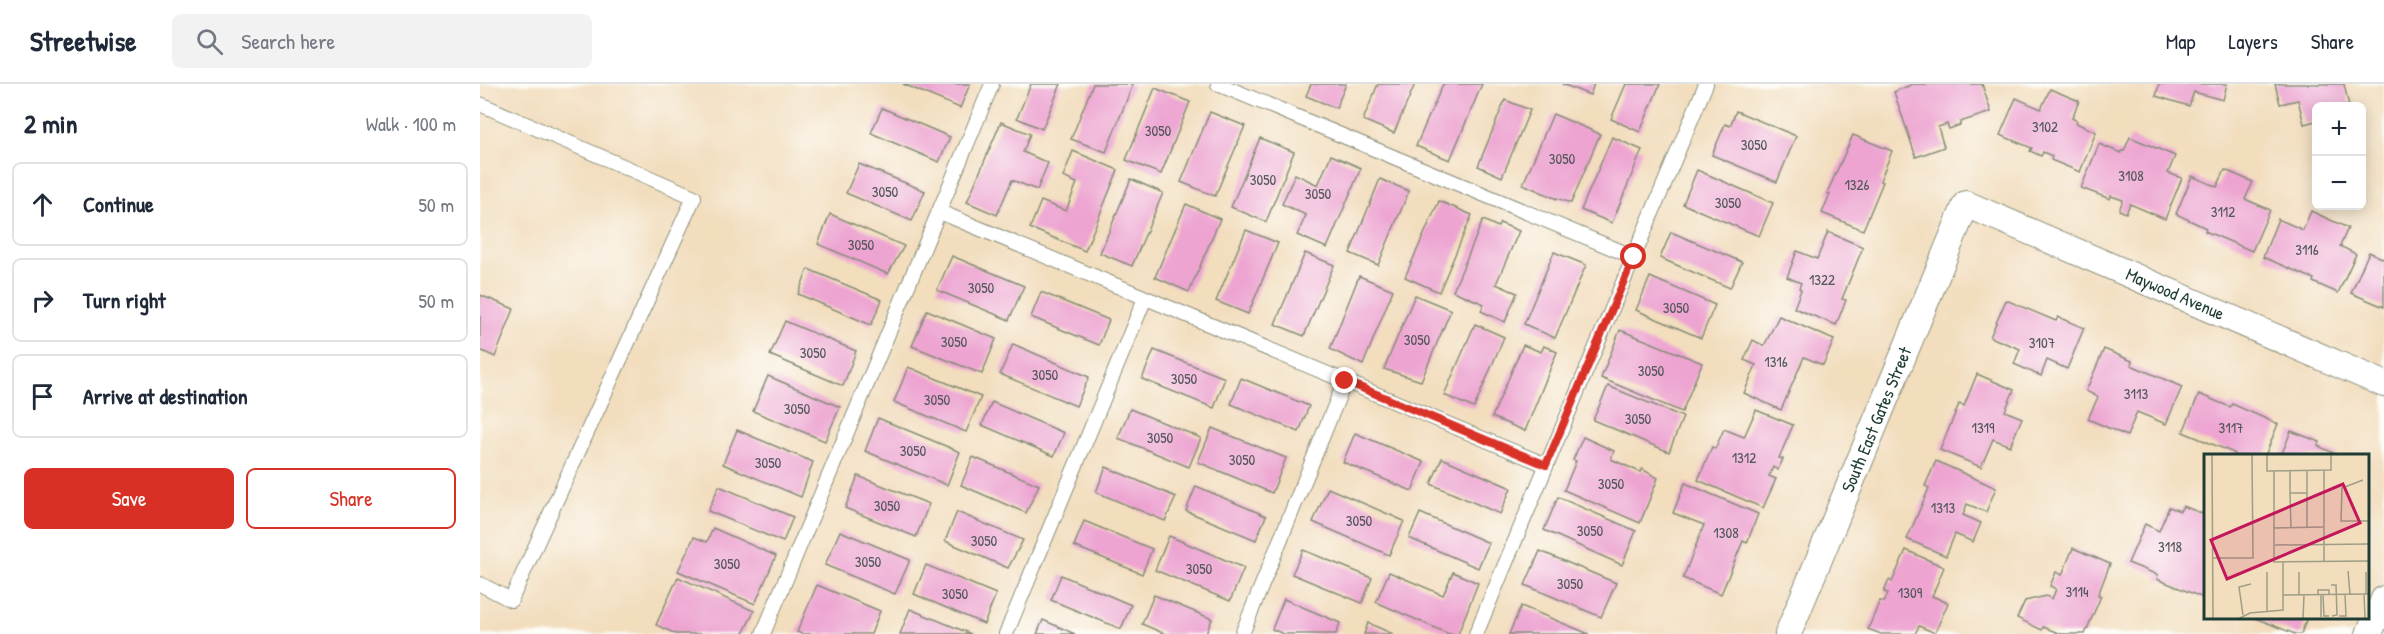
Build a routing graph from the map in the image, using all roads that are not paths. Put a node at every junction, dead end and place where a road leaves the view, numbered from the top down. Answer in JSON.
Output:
{"nodes":[{"id":1,"x":992,"y":84,"type":"edge"},
{"id":2,"x":1218,"y":84,"type":"edge"},
{"id":3,"x":1706,"y":84,"type":"edge"},
{"id":4,"x":480,"y":104,"type":"edge"},
{"id":5,"x":1966,"y":204,"type":"joint"},
{"id":6,"x":940,"y":213,"type":"junction"},
{"id":7,"x":1634,"y":257,"type":"junction"},
{"id":8,"x":1145,"y":298,"type":"junction"},
{"id":9,"x":1345,"y":381,"type":"junction"},
{"id":10,"x":2384,"y":384,"type":"edge"},
{"id":11,"x":1546,"y":465,"type":"junction"},
{"id":12,"x":480,"y":584,"type":"edge"},
{"id":13,"x":2384,"y":599,"type":"edge"},
{"id":14,"x":763,"y":634,"type":"edge"},
{"id":15,"x":1006,"y":634,"type":"edge"},
{"id":16,"x":1242,"y":634,"type":"edge"},
{"id":17,"x":1476,"y":634,"type":"edge"},
{"id":18,"x":1788,"y":634,"type":"edge"},
{"id":19,"x":2369,"y":634,"type":"edge"}],
"edges":[{"from":1,"to":6,"type":"lane"},
{"from":2,"to":7,"type":"lane"},
{"from":3,"to":7,"type":"lane"},
{"from":4,"to":12,"type":"lane"},
{"from":5,"to":10,"type":"street","name":"Maywood Avenue"},
{"from":5,"to":18,"type":"street","name":"South East Gates Street"},
{"from":6,"to":8,"type":"lane"},
{"from":6,"to":14,"type":"lane"},
{"from":7,"to":11,"type":"lane"},
{"from":8,"to":9,"type":"lane"},
{"from":8,"to":15,"type":"lane"},
{"from":9,"to":11,"type":"lane"},
{"from":9,"to":16,"type":"lane"},
{"from":11,"to":17,"type":"lane"},
{"from":13,"to":19,"type":"street"}]}
